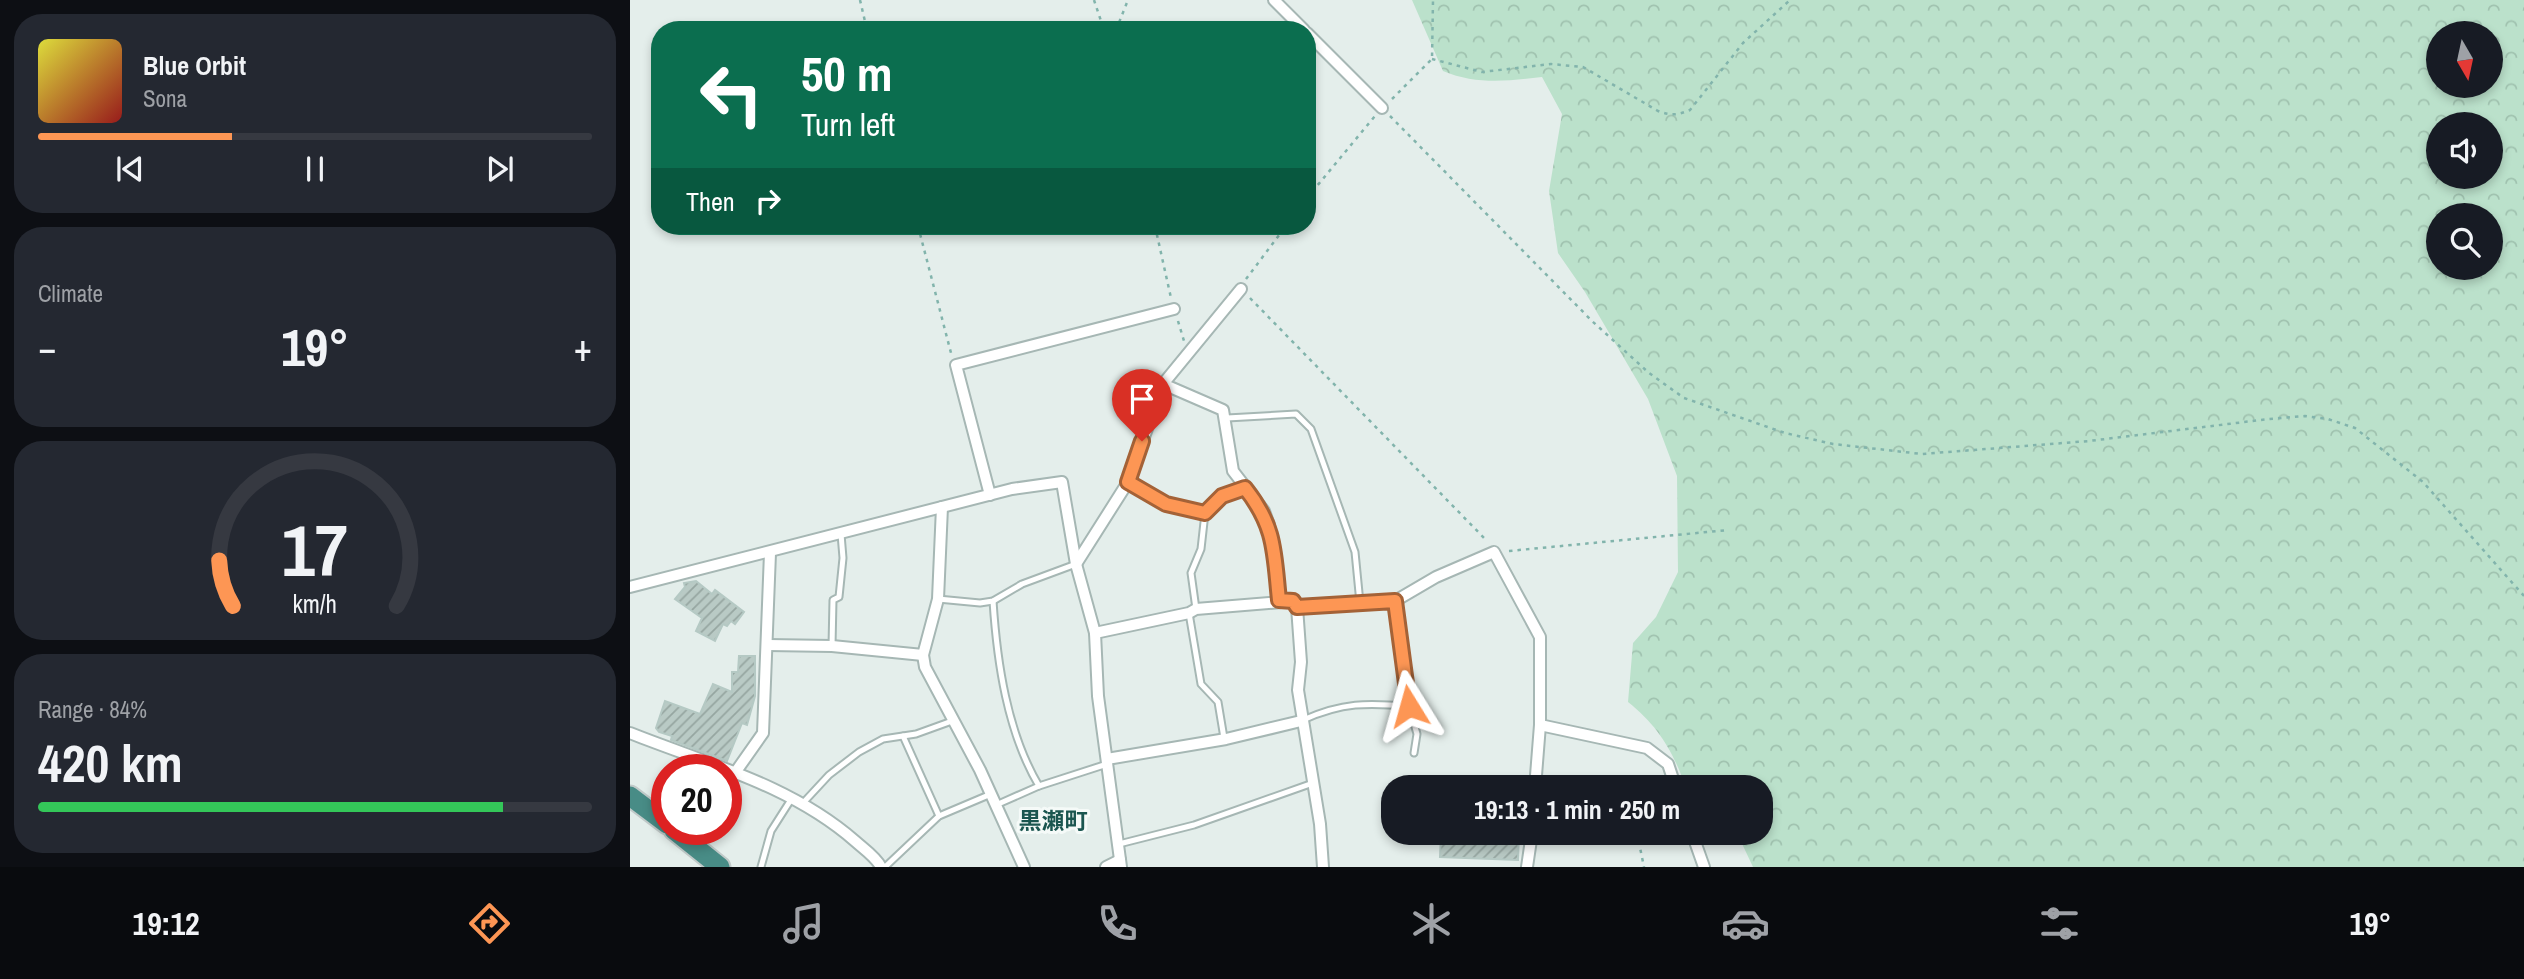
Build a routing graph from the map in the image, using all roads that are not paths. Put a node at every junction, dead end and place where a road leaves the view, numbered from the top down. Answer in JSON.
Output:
{"nodes":[{"id":1,"x":1274,"y":0,"type":"edge"},
{"id":2,"x":1296,"y":21,"type":"edge"},
{"id":3,"x":1316,"y":41,"type":"edge"},
{"id":4,"x":1382,"y":108,"type":"road end"},
{"id":5,"x":1241,"y":289,"type":"road end"},
{"id":6,"x":1174,"y":309,"type":"road end"},
{"id":7,"x":1163,"y":384,"type":"junction"},
{"id":8,"x":1227,"y":418,"type":"junction"},
{"id":9,"x":1128,"y":482,"type":"junction"},
{"id":10,"x":1245,"y":488,"type":"junction"},
{"id":11,"x":990,"y":495,"type":"junction"},
{"id":12,"x":942,"y":507,"type":"junction"},
{"id":13,"x":1205,"y":513,"type":"junction"},
{"id":14,"x":841,"y":533,"type":"junction"},
{"id":15,"x":770,"y":553,"type":"junction"},
{"id":16,"x":1076,"y":564,"type":"junction"},
{"id":17,"x":630,"y":587,"type":"edge"},
{"id":18,"x":938,"y":599,"type":"junction"},
{"id":19,"x":1279,"y":600,"type":"junction"},
{"id":20,"x":993,"y":601,"type":"junction"},
{"id":21,"x":1395,"y":601,"type":"junction"},
{"id":22,"x":1360,"y":603,"type":"junction"},
{"id":23,"x":1297,"y":607,"type":"junction"},
{"id":24,"x":1193,"y":611,"type":"junction"},
{"id":25,"x":1095,"y":633,"type":"junction"},
{"id":26,"x":768,"y":645,"type":"junction"},
{"id":27,"x":832,"y":646,"type":"junction"},
{"id":28,"x":923,"y":655,"type":"junction"},
{"id":29,"x":1409,"y":706,"type":"junction"},
{"id":30,"x":1301,"y":720,"type":"junction"},
{"id":31,"x":952,"y":721,"type":"junction"},
{"id":32,"x":1540,"y":725,"type":"junction"},
{"id":33,"x":630,"y":733,"type":"edge"},
{"id":34,"x":903,"y":736,"type":"junction"},
{"id":35,"x":1224,"y":739,"type":"junction"},
{"id":36,"x":1414,"y":753,"type":"dead end"},
{"id":37,"x":691,"y":754,"type":"edge"},
{"id":38,"x":1107,"y":761,"type":"junction"},
{"id":39,"x":742,"y":763,"type":"edge"},
{"id":40,"x":742,"y":773,"type":"edge"},
{"id":41,"x":1536,"y":775,"type":"edge"},
{"id":42,"x":1672,"y":775,"type":"edge"},
{"id":43,"x":1313,"y":783,"type":"junction"},
{"id":44,"x":1040,"y":786,"type":"junction"},
{"id":45,"x":630,"y":796,"type":"edge"},
{"id":46,"x":792,"y":798,"type":"junction"},
{"id":47,"x":994,"y":800,"type":"junction"},
{"id":48,"x":803,"y":803,"type":"junction"},
{"id":49,"x":651,"y":812,"type":"edge"},
{"id":50,"x":939,"y":816,"type":"junction"},
{"id":51,"x":1118,"y":844,"type":"junction"},
{"id":52,"x":703,"y":845,"type":"edge"},
{"id":53,"x":1530,"y":845,"type":"edge"},
{"id":54,"x":1696,"y":845,"type":"edge"},
{"id":55,"x":1121,"y":863,"type":"edge"},
{"id":56,"x":720,"y":867,"type":"edge"},
{"id":57,"x":761,"y":867,"type":"edge"},
{"id":58,"x":883,"y":867,"type":"edge"},
{"id":59,"x":1024,"y":867,"type":"edge"},
{"id":60,"x":1106,"y":867,"type":"edge"},
{"id":61,"x":1323,"y":867,"type":"edge"},
{"id":62,"x":1527,"y":867,"type":"edge"},
{"id":63,"x":1704,"y":867,"type":"edge"}],
"edges":[{"from":1,"to":2,"type":"street"},
{"from":3,"to":4,"type":"street"},
{"from":5,"to":7,"type":"street"},
{"from":6,"to":11,"type":"street"},
{"from":7,"to":8,"type":"street"},
{"from":7,"to":9,"type":"street"},
{"from":8,"to":10,"type":"street"},
{"from":8,"to":22,"type":"lane"},
{"from":9,"to":13,"type":"lane"},
{"from":9,"to":16,"type":"street"},
{"from":10,"to":13,"type":"lane"},
{"from":10,"to":19,"type":"street"},
{"from":11,"to":12,"type":"street"},
{"from":11,"to":16,"type":"street"},
{"from":12,"to":14,"type":"street"},
{"from":12,"to":18,"type":"street"},
{"from":13,"to":24,"type":"lane"},
{"from":14,"to":15,"type":"street"},
{"from":14,"to":27,"type":"lane"},
{"from":15,"to":17,"type":"street"},
{"from":15,"to":26,"type":"street"},
{"from":16,"to":20,"type":"lane"},
{"from":16,"to":25,"type":"street"},
{"from":18,"to":20,"type":"lane"},
{"from":18,"to":28,"type":"street"},
{"from":19,"to":23,"type":"street"},
{"from":19,"to":24,"type":"street"},
{"from":20,"to":44,"type":"lane"},
{"from":21,"to":22,"type":"street"},
{"from":21,"to":29,"type":"lane"},
{"from":21,"to":32,"type":"street"},
{"from":22,"to":23,"type":"street"},
{"from":23,"to":30,"type":"street"},
{"from":24,"to":25,"type":"street"},
{"from":24,"to":35,"type":"lane"},
{"from":25,"to":38,"type":"street"},
{"from":26,"to":27,"type":"street"},
{"from":26,"to":39,"type":"street"},
{"from":27,"to":28,"type":"street"},
{"from":28,"to":31,"type":"street"},
{"from":29,"to":30,"type":"lane"},
{"from":29,"to":36,"type":"lane"},
{"from":30,"to":35,"type":"street"},
{"from":30,"to":43,"type":"street"},
{"from":31,"to":34,"type":"lane"},
{"from":31,"to":47,"type":"street"},
{"from":32,"to":41,"type":"street"},
{"from":32,"to":42,"type":"street"},
{"from":33,"to":37,"type":"street"},
{"from":34,"to":48,"type":"lane"},
{"from":34,"to":50,"type":"lane"},
{"from":35,"to":38,"type":"street"},
{"from":38,"to":44,"type":"lane"},
{"from":38,"to":51,"type":"street"},
{"from":40,"to":46,"type":"street"},
{"from":43,"to":51,"type":"lane"},
{"from":43,"to":61,"type":"street"},
{"from":44,"to":47,"type":"lane"},
{"from":45,"to":49,"type":"highway"},
{"from":46,"to":48,"type":"street"},
{"from":46,"to":57,"type":"lane"},
{"from":47,"to":50,"type":"lane"},
{"from":47,"to":59,"type":"street"},
{"from":48,"to":58,"type":"street"},
{"from":50,"to":58,"type":"lane"},
{"from":51,"to":55,"type":"street"},
{"from":52,"to":56,"type":"highway"},
{"from":53,"to":62,"type":"street"},
{"from":54,"to":63,"type":"street"},
{"from":55,"to":60,"type":"street"}]}
